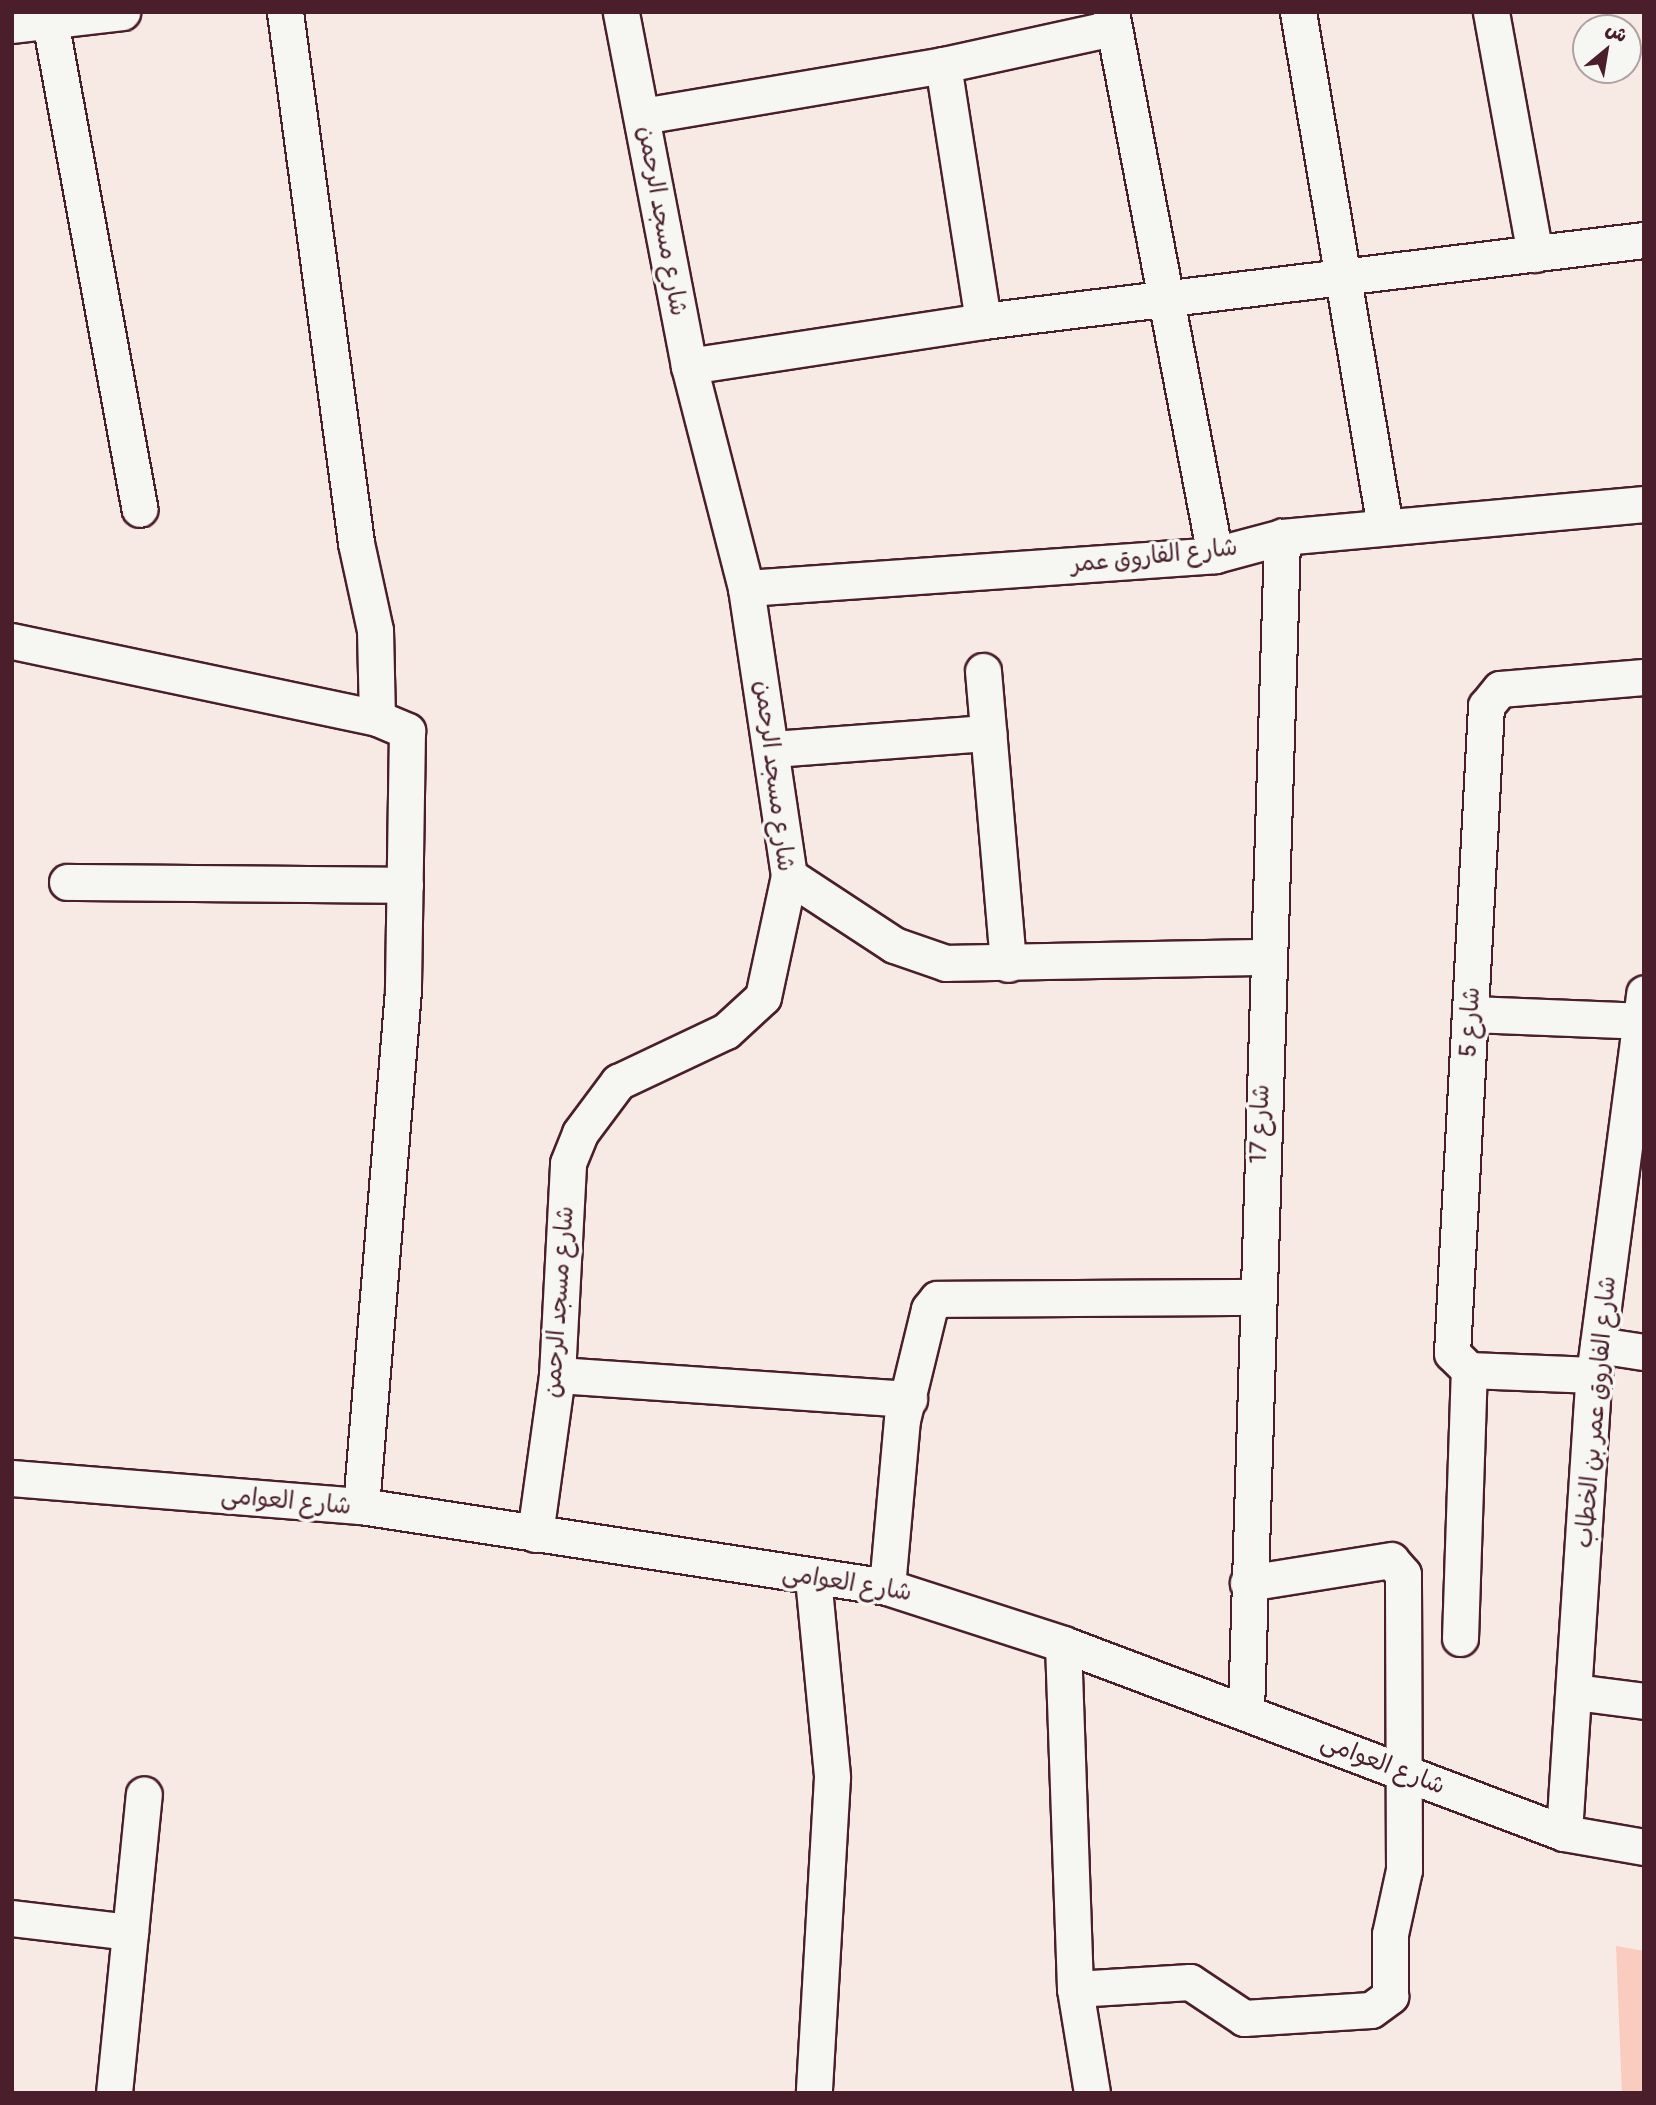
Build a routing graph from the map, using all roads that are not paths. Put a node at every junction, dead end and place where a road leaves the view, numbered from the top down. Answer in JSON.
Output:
{"nodes":[{"id":1,"x":122,"y":12,"type":"edge"},
{"id":2,"x":285,"y":12,"type":"edge"},
{"id":3,"x":621,"y":12,"type":"edge"},
{"id":4,"x":1298,"y":12,"type":"edge"},
{"id":5,"x":1491,"y":12,"type":"edge"},
{"id":6,"x":33,"y":20,"type":"edge"},
{"id":7,"x":1112,"y":20,"type":"edge"},
{"id":8,"x":943,"y":65,"type":"junction"},
{"id":9,"x":642,"y":116,"type":"junction"},
{"id":10,"x":1644,"y":240,"type":"edge"},
{"id":11,"x":1535,"y":254,"type":"junction"},
{"id":12,"x":1344,"y":274,"type":"junction"},
{"id":13,"x":1167,"y":298,"type":"junction"},
{"id":14,"x":983,"y":321,"type":"junction"},
{"id":15,"x":688,"y":366,"type":"junction"},
{"id":16,"x":1644,"y":504,"type":"edge"},
{"id":17,"x":140,"y":509,"type":"dead end"},
{"id":18,"x":1385,"y":527,"type":"junction"},
{"id":19,"x":1282,"y":537,"type":"junction"},
{"id":20,"x":1215,"y":555,"type":"junction"},
{"id":21,"x":746,"y":588,"type":"junction"},
{"id":22,"x":12,"y":641,"type":"edge"},
{"id":23,"x":983,"y":671,"type":"dead end"},
{"id":24,"x":1644,"y":677,"type":"edge"},
{"id":25,"x":377,"y":718,"type":"junction"},
{"id":26,"x":988,"y":733,"type":"junction"},
{"id":27,"x":774,"y":749,"type":"junction"},
{"id":28,"x":789,"y":876,"type":"junction"},
{"id":29,"x":67,"y":883,"type":"dead end"},
{"id":30,"x":405,"y":885,"type":"junction"},
{"id":31,"x":1266,"y":957,"type":"junction"},
{"id":32,"x":1007,"y":964,"type":"junction"},
{"id":33,"x":1642,"y":1007,"type":"edge"},
{"id":34,"x":1470,"y":1014,"type":"junction"},
{"id":35,"x":1637,"y":1071,"type":"edge"},
{"id":36,"x":1254,"y":1297,"type":"junction"},
{"id":37,"x":1644,"y":1352,"type":"edge"},
{"id":38,"x":1596,"y":1360,"type":"junction"},
{"id":39,"x":1469,"y":1370,"type":"junction"},
{"id":40,"x":557,"y":1375,"type":"junction"},
{"id":41,"x":909,"y":1399,"type":"junction"},
{"id":42,"x":12,"y":1478,"type":"edge"},
{"id":43,"x":361,"y":1506,"type":"junction"},
{"id":44,"x":535,"y":1534,"type":"junction"},
{"id":45,"x":813,"y":1578,"type":"junction"},
{"id":46,"x":1248,"y":1583,"type":"junction"},
{"id":47,"x":887,"y":1587,"type":"junction"},
{"id":48,"x":1460,"y":1638,"type":"dead end"},
{"id":49,"x":1063,"y":1644,"type":"junction"},
{"id":50,"x":1575,"y":1692,"type":"junction"},
{"id":51,"x":1644,"y":1701,"type":"edge"},
{"id":52,"x":1245,"y":1711,"type":"junction"},
{"id":53,"x":1399,"y":1770,"type":"junction"},
{"id":54,"x":144,"y":1795,"type":"dead end"},
{"id":55,"x":1564,"y":1833,"type":"junction"},
{"id":56,"x":1644,"y":1847,"type":"edge"},
{"id":57,"x":12,"y":1918,"type":"edge"},
{"id":58,"x":130,"y":1932,"type":"junction"},
{"id":59,"x":1075,"y":1989,"type":"junction"},
{"id":60,"x":114,"y":2093,"type":"edge"},
{"id":61,"x":814,"y":2093,"type":"edge"},
{"id":62,"x":1092,"y":2093,"type":"edge"}],
"edges":[{"from":1,"to":6,"type":"street"},
{"from":2,"to":25,"type":"street"},
{"from":3,"to":9,"type":"street","name":"شارع مسجد الرحمن"},
{"from":4,"to":12,"type":"street"},
{"from":5,"to":11,"type":"street"},
{"from":6,"to":17,"type":"street"},
{"from":7,"to":8,"type":"street"},
{"from":7,"to":13,"type":"street"},
{"from":8,"to":9,"type":"street"},
{"from":8,"to":14,"type":"street"},
{"from":9,"to":15,"type":"street","name":"شارع مسجد الرحمن"},
{"from":10,"to":11,"type":"street"},
{"from":11,"to":12,"type":"street"},
{"from":12,"to":13,"type":"street"},
{"from":12,"to":18,"type":"street"},
{"from":13,"to":14,"type":"street"},
{"from":13,"to":20,"type":"street"},
{"from":14,"to":15,"type":"street"},
{"from":15,"to":21,"type":"street","name":"شارع مسجد الرحمن"},
{"from":16,"to":18,"type":"street","name":"شارع الفاروق عمر"},
{"from":18,"to":19,"type":"street","name":"شارع الفاروق عمر"},
{"from":19,"to":20,"type":"street","name":"شارع الفاروق عمر"},
{"from":19,"to":31,"type":"street","name":"شارع 17"},
{"from":20,"to":21,"type":"street","name":"شارع الفاروق عمر"},
{"from":21,"to":27,"type":"street","name":"شارع مسجد الرحمن"},
{"from":22,"to":25,"type":"street"},
{"from":23,"to":26,"type":"street"},
{"from":24,"to":34,"type":"street","name":"شارع 5"},
{"from":25,"to":30,"type":"street"},
{"from":26,"to":27,"type":"street"},
{"from":26,"to":32,"type":"street"},
{"from":27,"to":28,"type":"street","name":"شارع مسجد الرحمن"},
{"from":28,"to":32,"type":"street"},
{"from":28,"to":40,"type":"street","name":"شارع مسجد الرحمن"},
{"from":29,"to":30,"type":"street"},
{"from":30,"to":43,"type":"street"},
{"from":31,"to":32,"type":"street"},
{"from":31,"to":36,"type":"street","name":"شارع 17"},
{"from":33,"to":34,"type":"street"},
{"from":33,"to":35,"type":"street","name":"شارع الفاروق عمر بن الخطاب"},
{"from":34,"to":39,"type":"street","name":"شارع 5"},
{"from":35,"to":38,"type":"street","name":"شارع الفاروق عمر بن الخطاب"},
{"from":36,"to":41,"type":"street"},
{"from":36,"to":46,"type":"street","name":"شارع 17"},
{"from":37,"to":38,"type":"street"},
{"from":38,"to":39,"type":"street"},
{"from":38,"to":50,"type":"street","name":"شارع الفاروق عمر بن الخطاب"},
{"from":39,"to":48,"type":"street"},
{"from":40,"to":41,"type":"street"},
{"from":40,"to":44,"type":"street","name":"شارع مسجد الرحمن"},
{"from":41,"to":47,"type":"street"},
{"from":42,"to":43,"type":"street","name":"شارع العوامى"},
{"from":43,"to":44,"type":"street","name":"شارع العوامى"},
{"from":44,"to":45,"type":"street","name":"شارع العوامى"},
{"from":45,"to":47,"type":"street","name":"شارع العوامى"},
{"from":45,"to":61,"type":"street"},
{"from":46,"to":52,"type":"street","name":"شارع 17"},
{"from":46,"to":53,"type":"street"},
{"from":47,"to":49,"type":"street","name":"شارع العوامى"},
{"from":49,"to":52,"type":"street","name":"شارع العوامى"},
{"from":49,"to":59,"type":"street"},
{"from":50,"to":51,"type":"street"},
{"from":50,"to":55,"type":"street","name":"شارع الفاروق عمر بن الخطاب"},
{"from":52,"to":53,"type":"street","name":"شارع العوامى"},
{"from":53,"to":55,"type":"street","name":"شارع العوامى"},
{"from":53,"to":59,"type":"street"},
{"from":54,"to":58,"type":"street"},
{"from":55,"to":56,"type":"street","name":"شارع العوامى"},
{"from":57,"to":58,"type":"street"},
{"from":58,"to":60,"type":"street"},
{"from":59,"to":62,"type":"street"}]}
